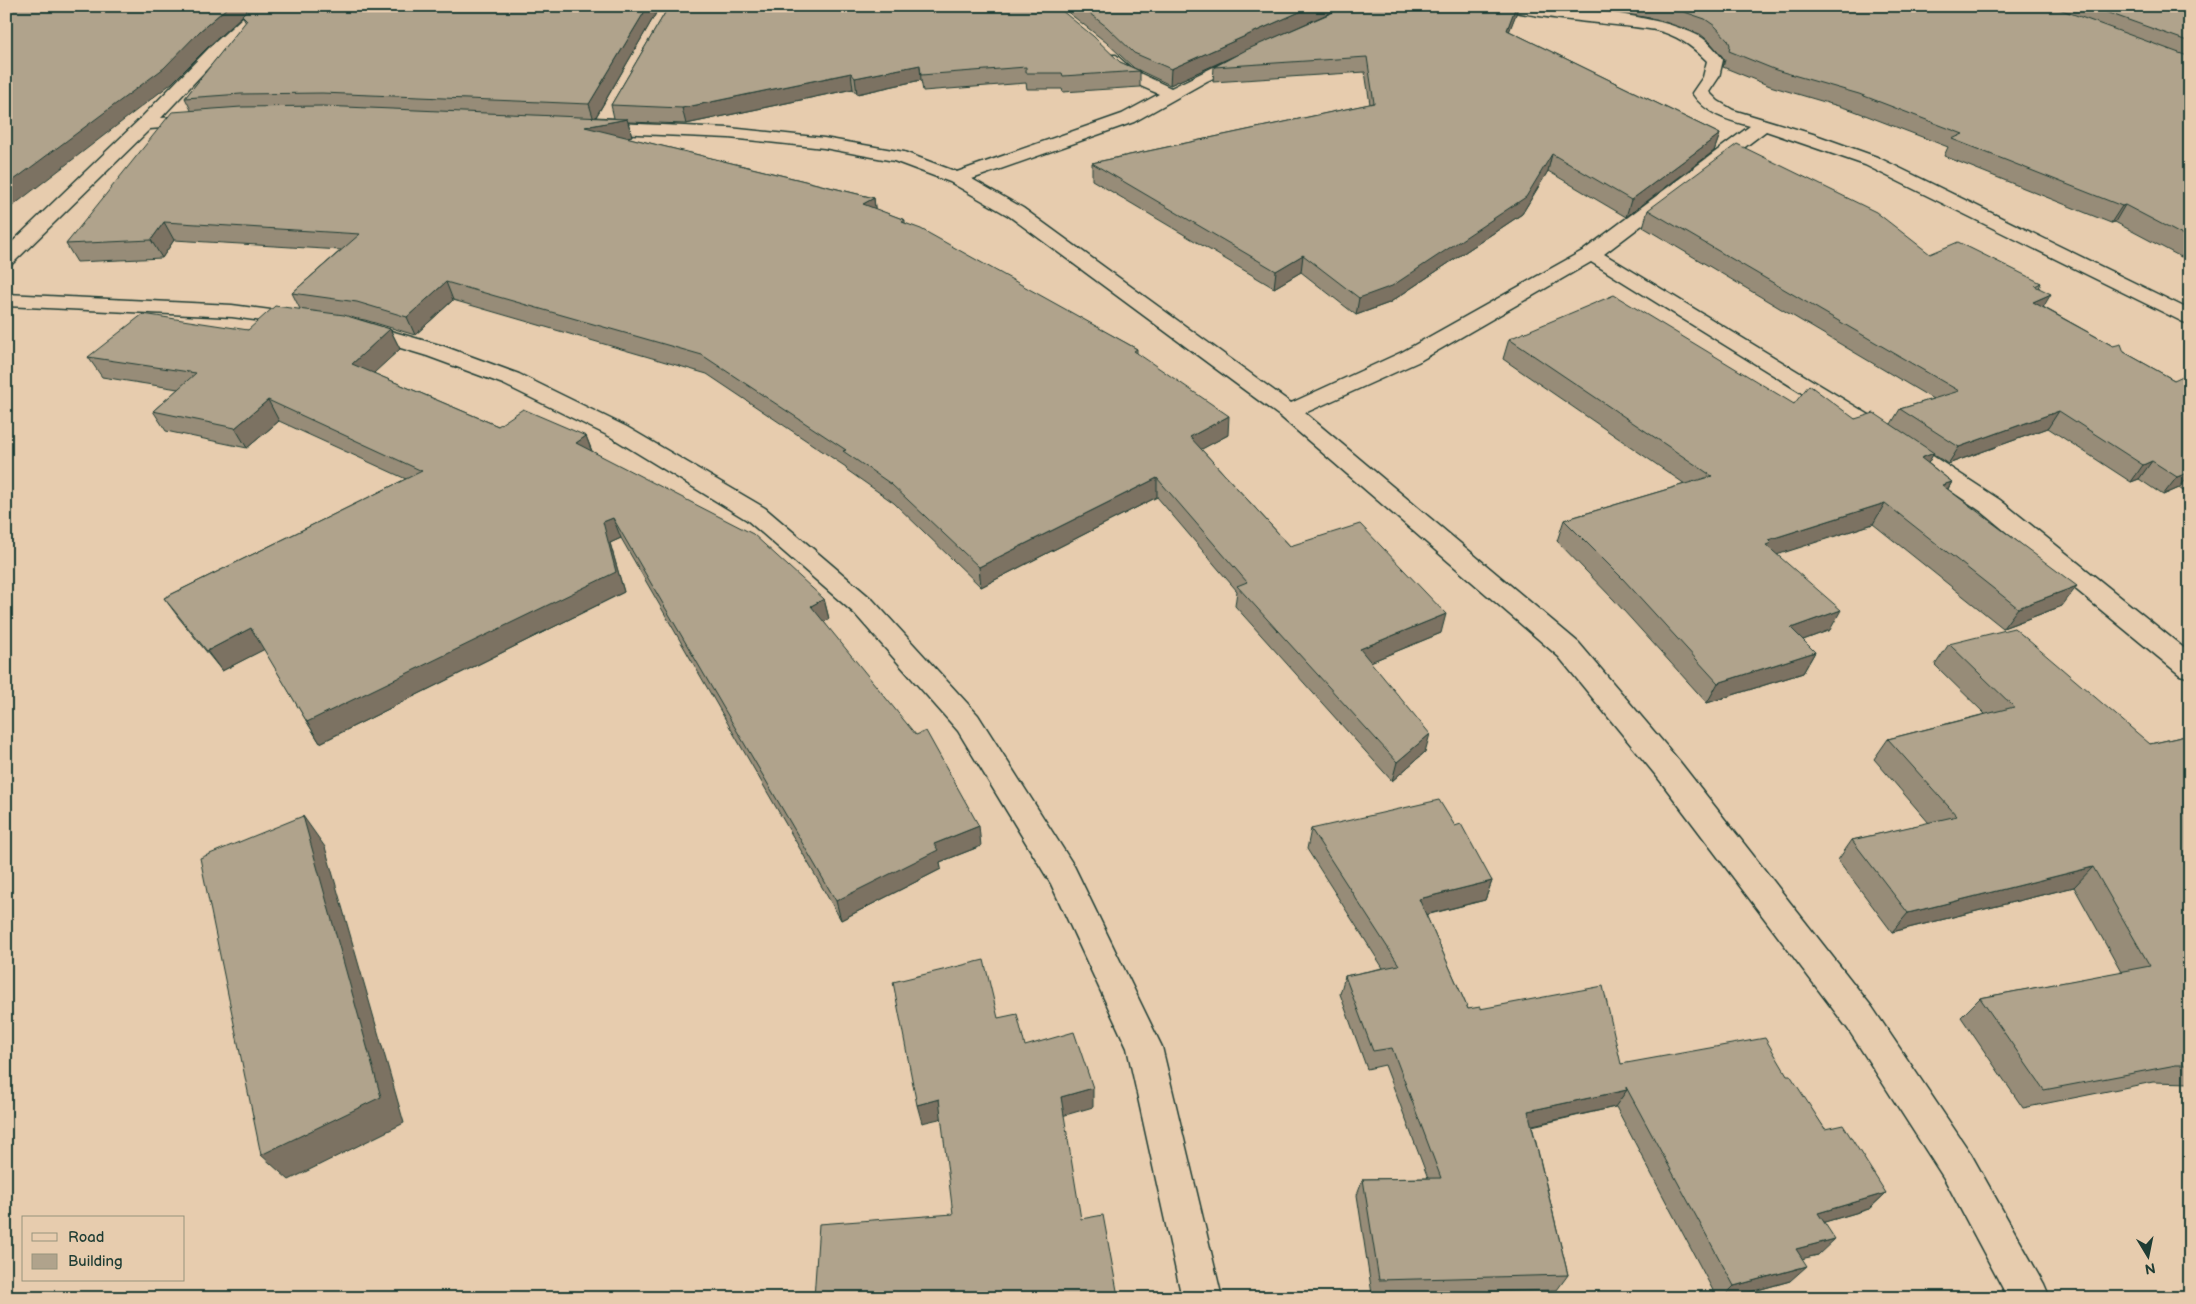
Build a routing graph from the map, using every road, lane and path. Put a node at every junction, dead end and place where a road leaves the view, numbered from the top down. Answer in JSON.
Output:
{"nodes":[{"id":1,"x":264,"y":6,"type":"edge"},
{"id":2,"x":1508,"y":6,"type":"edge"},
{"id":3,"x":1100,"y":47,"type":"edge"},
{"id":4,"x":1264,"y":49,"type":"edge"},
{"id":5,"x":1173,"y":95,"type":"junction"},
{"id":6,"x":610,"y":111,"type":"dead end"},
{"id":7,"x":220,"y":119,"type":"edge"},
{"id":8,"x":145,"y":124,"type":"junction"},
{"id":9,"x":1763,"y":125,"type":"junction"},
{"id":10,"x":571,"y":126,"type":"edge"},
{"id":11,"x":601,"y":127,"type":"junction"},
{"id":12,"x":957,"y":178,"type":"junction"},
{"id":13,"x":1591,"y":254,"type":"junction"},
{"id":14,"x":6,"y":259,"type":"edge"},
{"id":15,"x":6,"y":300,"type":"edge"},
{"id":16,"x":2190,"y":318,"type":"edge"},
{"id":17,"x":1289,"y":412,"type":"junction"},
{"id":18,"x":2190,"y":668,"type":"edge"},
{"id":19,"x":1202,"y":1298,"type":"edge"},
{"id":20,"x":2030,"y":1298,"type":"edge"}],
"edges":[{"from":1,"to":8,"type":"street"},
{"from":2,"to":9,"type":"street"},
{"from":3,"to":5,"type":"street"},
{"from":4,"to":5,"type":"street"},
{"from":5,"to":12,"type":"street"},
{"from":6,"to":11,"type":"street"},
{"from":7,"to":8,"type":"street"},
{"from":8,"to":14,"type":"street"},
{"from":9,"to":13,"type":"street"},
{"from":9,"to":16,"type":"street"},
{"from":10,"to":11,"type":"street"},
{"from":11,"to":12,"type":"street"},
{"from":12,"to":17,"type":"street"},
{"from":13,"to":17,"type":"street"},
{"from":13,"to":18,"type":"street"},
{"from":15,"to":19,"type":"street"},
{"from":17,"to":20,"type":"street"}]}
